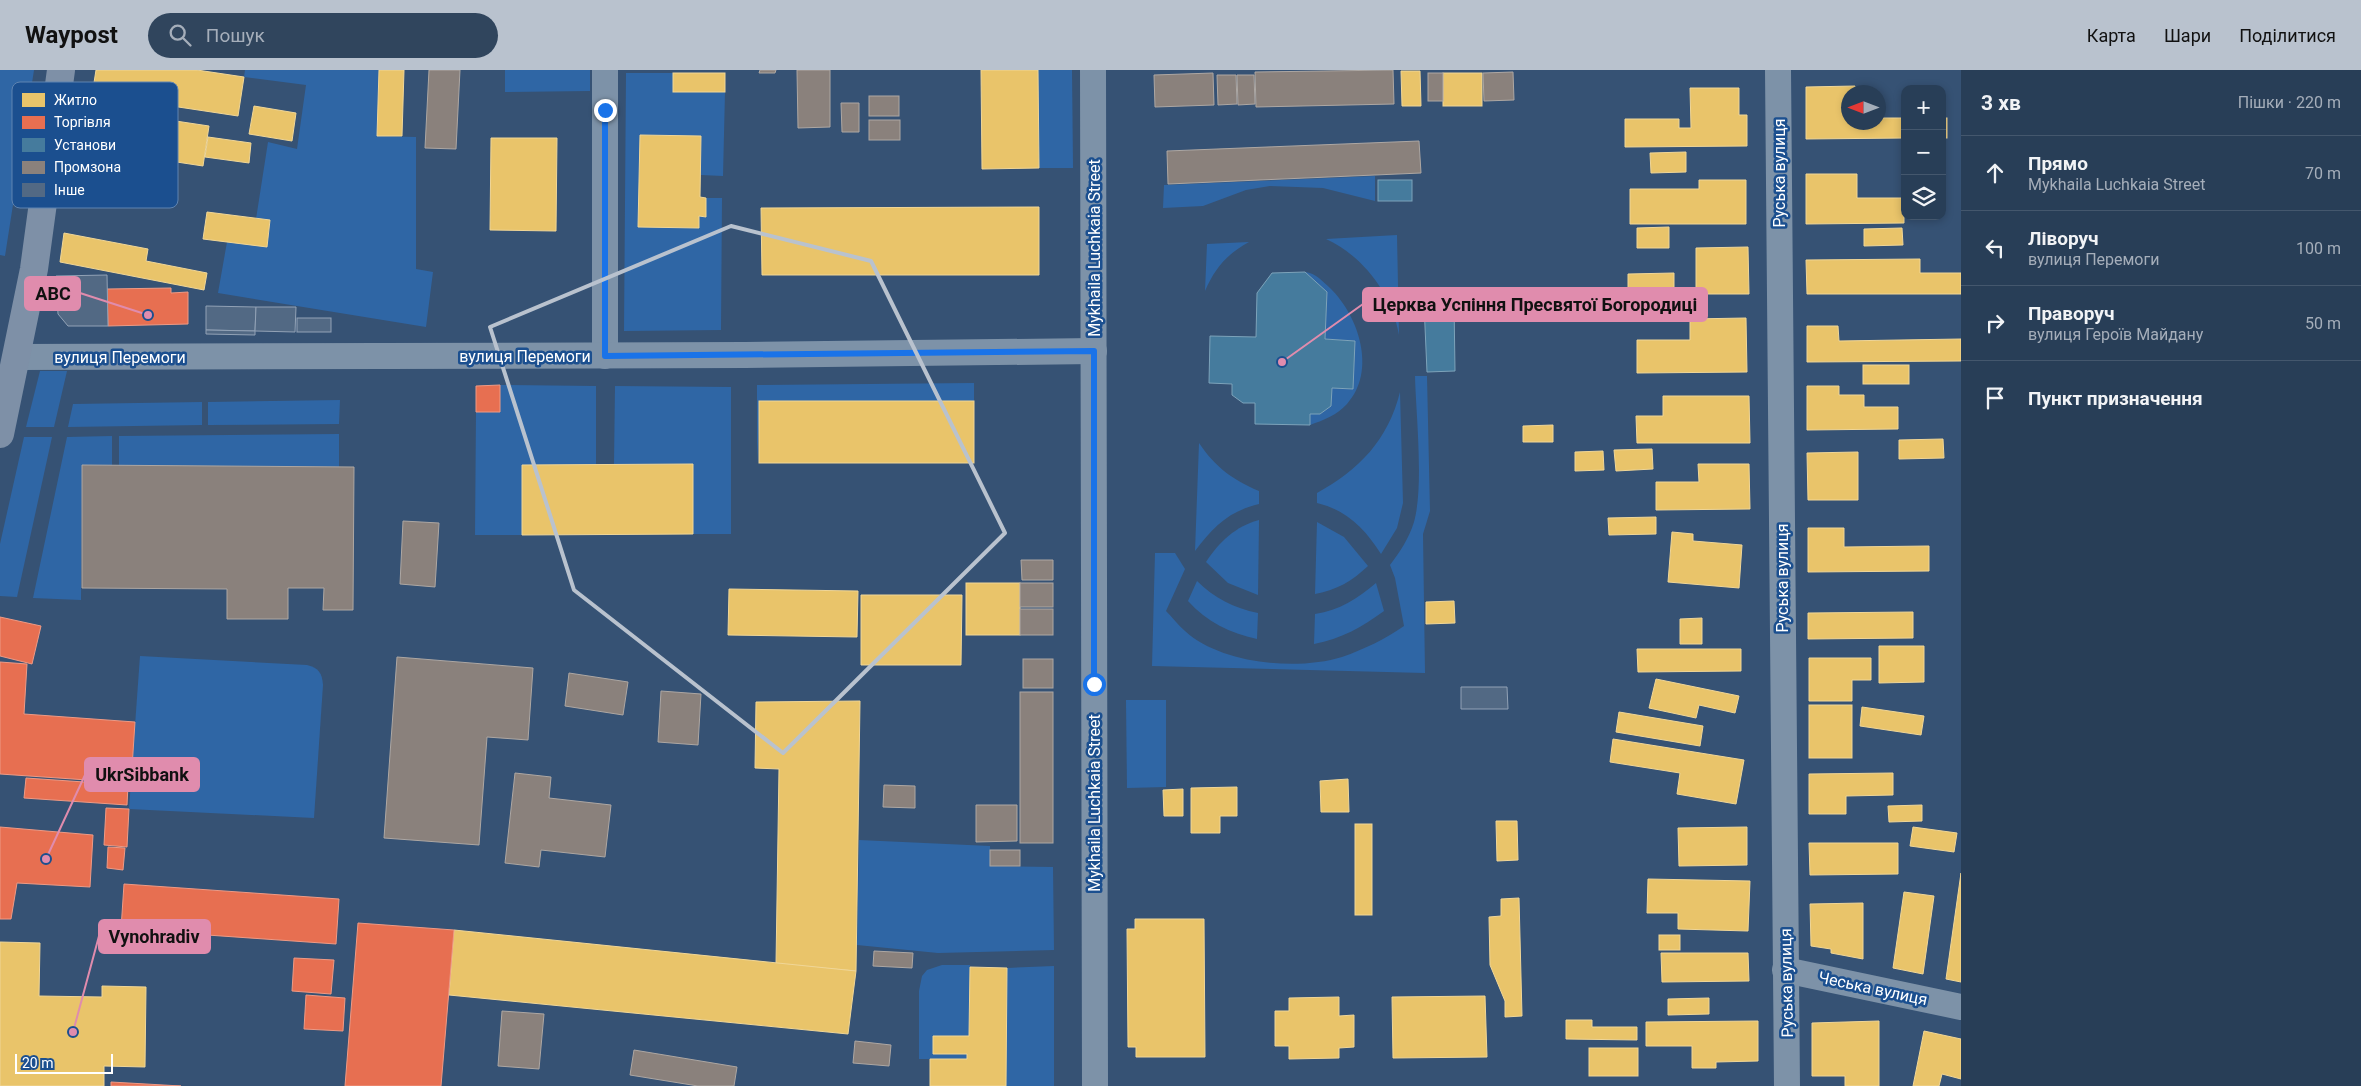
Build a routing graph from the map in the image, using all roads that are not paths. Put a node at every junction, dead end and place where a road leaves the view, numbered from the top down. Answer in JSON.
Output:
{"nodes":[{"id":1,"x":605,"y":70,"type":"edge"},
{"id":2,"x":1093,"y":70,"type":"edge"},
{"id":3,"x":1778,"y":70,"type":"edge"},
{"id":4,"x":42,"y":208,"type":"edge"},
{"id":5,"x":1094,"y":351,"type":"junction"},
{"id":6,"x":605,"y":356,"type":"junction"},
{"id":7,"x":17,"y":357,"type":"junction"},
{"id":8,"x":0,"y":434,"type":"edge"},
{"id":9,"x":1786,"y":970,"type":"junction"},
{"id":10,"x":1961,"y":1007,"type":"edge"},
{"id":11,"x":1095,"y":1086,"type":"edge"},
{"id":12,"x":1787,"y":1086,"type":"edge"}],
"edges":[{"from":1,"to":6,"type":"street"},
{"from":2,"to":5,"type":"street","name":"Mykhaila Luchkaia Street"},
{"from":3,"to":9,"type":"street","name":"Руська вулиця"},
{"from":4,"to":7,"type":"highway"},
{"from":5,"to":6,"type":"street","name":"вулиця Перемоги"},
{"from":5,"to":11,"type":"street","name":"Mykhaila Luchkaia Street"},
{"from":6,"to":7,"type":"street","name":"вулиця Перемоги"},
{"from":7,"to":8,"type":"highway"},
{"from":9,"to":10,"type":"street","name":"Чеська вулиця"},
{"from":9,"to":12,"type":"street","name":"Руська вулиця"}]}
